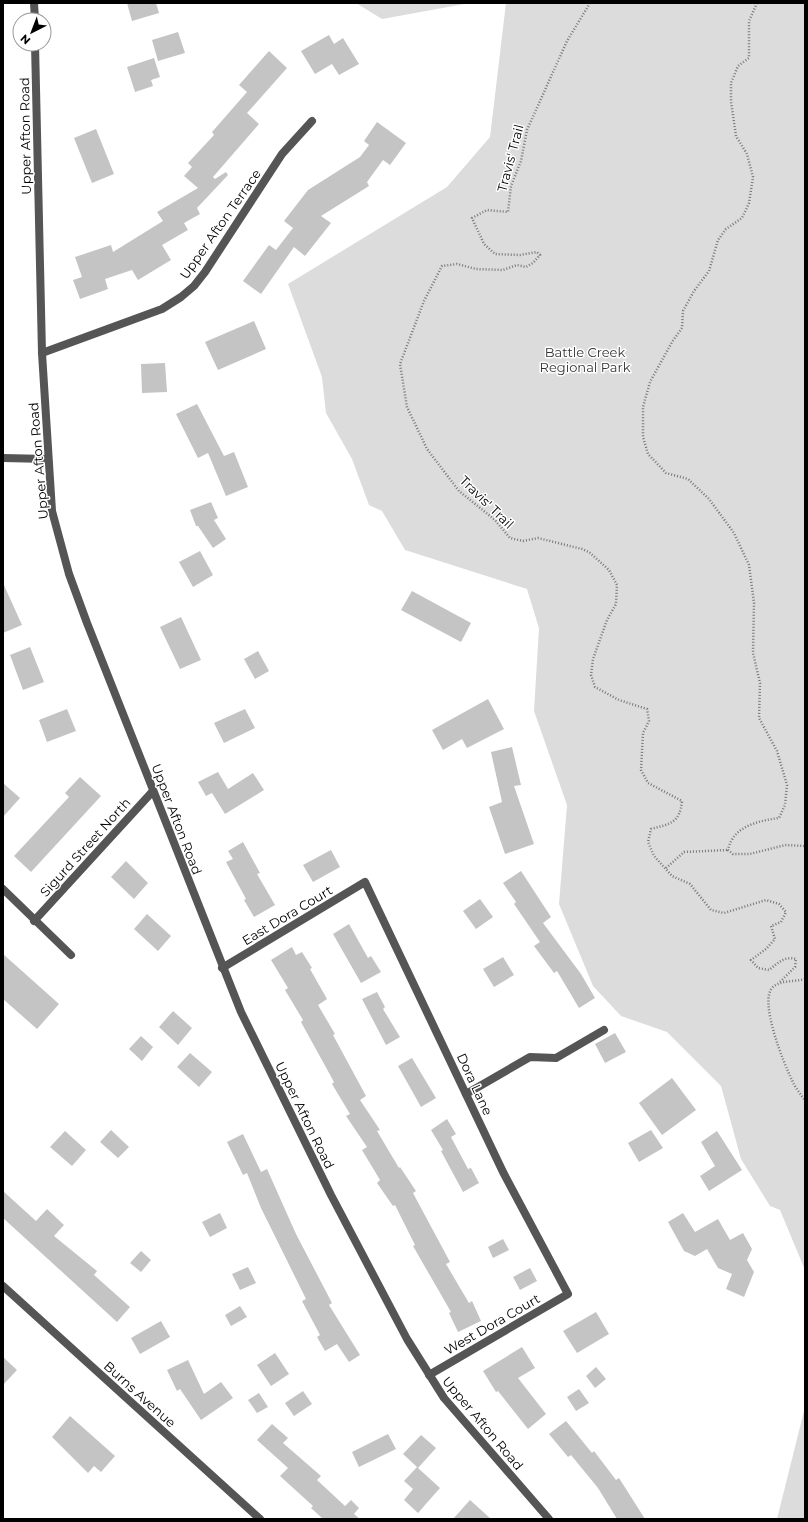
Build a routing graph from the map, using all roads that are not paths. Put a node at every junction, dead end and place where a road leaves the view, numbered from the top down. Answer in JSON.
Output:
{"nodes":[{"id":1,"x":35,"y":52,"type":"edge"},
{"id":2,"x":312,"y":121,"type":"dead end"},
{"id":3,"x":42,"y":352,"type":"junction"},
{"id":4,"x":3,"y":458,"type":"edge"},
{"id":5,"x":48,"y":459,"type":"junction"},
{"id":6,"x":153,"y":791,"type":"junction"},
{"id":7,"x":365,"y":882,"type":"joint"},
{"id":8,"x":3,"y":889,"type":"edge"},
{"id":9,"x":34,"y":921,"type":"junction"},
{"id":10,"x":71,"y":955,"type":"dead end"},
{"id":11,"x":222,"y":968,"type":"junction"},
{"id":12,"x":604,"y":1030,"type":"dead end"},
{"id":13,"x":466,"y":1094,"type":"junction"},
{"id":14,"x":3,"y":1286,"type":"edge"},
{"id":15,"x":568,"y":1294,"type":"joint"},
{"id":16,"x":429,"y":1375,"type":"junction"},
{"id":17,"x":260,"y":1519,"type":"edge"},
{"id":18,"x":549,"y":1519,"type":"edge"}],
"edges":[{"from":1,"to":3,"type":"street","name":"Upper Afton Road"},
{"from":2,"to":3,"type":"street","name":"Upper Afton Terrace"},
{"from":3,"to":5,"type":"street","name":"Upper Afton Road"},
{"from":4,"to":5,"type":"street"},
{"from":5,"to":6,"type":"street","name":"Upper Afton Road"},
{"from":6,"to":9,"type":"street","name":"Sigurd Street North"},
{"from":6,"to":11,"type":"street","name":"Upper Afton Road"},
{"from":7,"to":11,"type":"street","name":"East Dora Court"},
{"from":7,"to":13,"type":"street","name":"Dora Lane"},
{"from":8,"to":9,"type":"street"},
{"from":9,"to":10,"type":"street"},
{"from":11,"to":16,"type":"street","name":"Upper Afton Road"},
{"from":12,"to":13,"type":"street"},
{"from":13,"to":15,"type":"street","name":"Dora Lane"},
{"from":14,"to":17,"type":"street","name":"Burns Avenue"},
{"from":15,"to":16,"type":"street","name":"West Dora Court"},
{"from":16,"to":18,"type":"street","name":"Upper Afton Road"}]}
